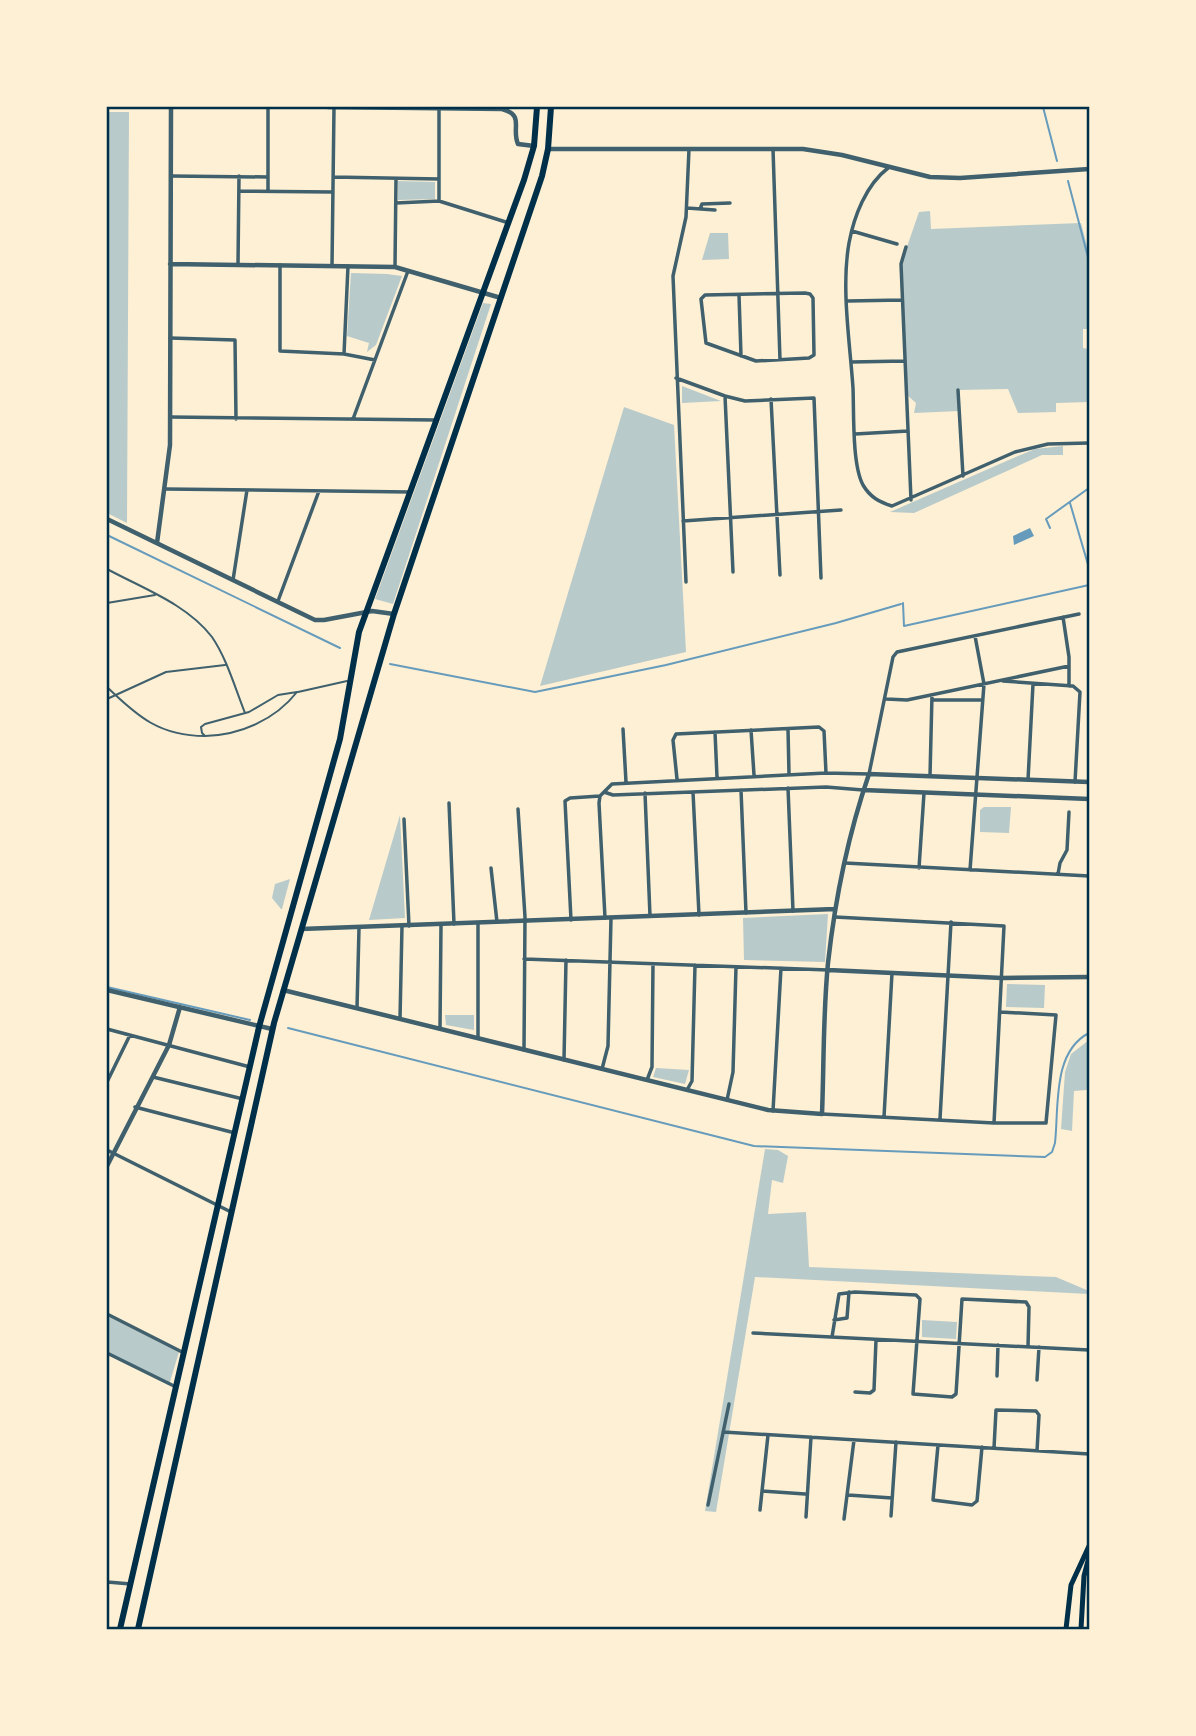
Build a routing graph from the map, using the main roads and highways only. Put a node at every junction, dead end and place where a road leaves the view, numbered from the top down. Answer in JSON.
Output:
{"nodes":[{"id":1,"x":537,"y":107,"type":"edge"},
{"id":2,"x":551,"y":107,"type":"edge"},
{"id":3,"x":220,"y":1197,"type":"junction"},
{"id":4,"x":234,"y":1200,"type":"junction"},
{"id":5,"x":1089,"y":1546,"type":"edge"},
{"id":6,"x":1089,"y":1557,"type":"edge"},
{"id":7,"x":120,"y":1629,"type":"edge"},
{"id":8,"x":138,"y":1629,"type":"edge"},
{"id":9,"x":1066,"y":1629,"type":"edge"},
{"id":10,"x":1081,"y":1629,"type":"edge"}],
"edges":[{"from":1,"to":3,"type":"main road"},
{"from":2,"to":4,"type":"main road"},
{"from":3,"to":4,"type":"main road"},
{"from":3,"to":7,"type":"main road"},
{"from":4,"to":8,"type":"main road"},
{"from":5,"to":9,"type":"main road"},
{"from":6,"to":10,"type":"main road"}]}
